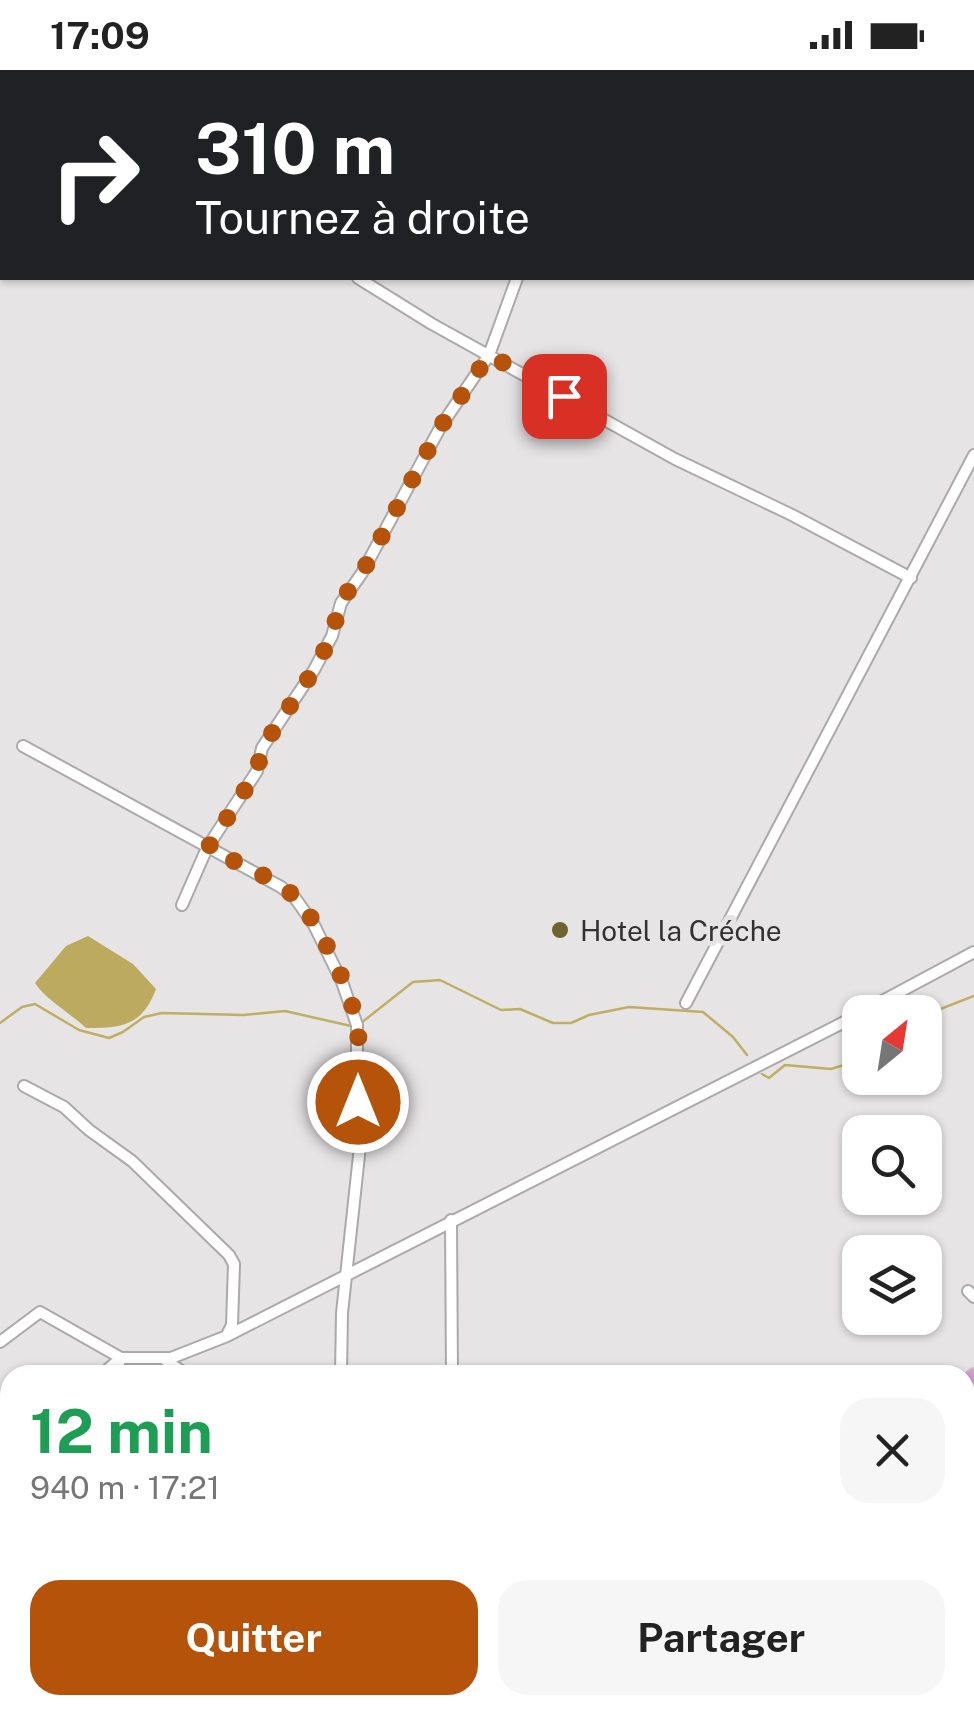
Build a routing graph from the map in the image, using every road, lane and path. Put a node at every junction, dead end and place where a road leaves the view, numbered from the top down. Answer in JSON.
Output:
{"nodes":[{"id":1,"x":361,"y":280,"type":"edge"},
{"id":2,"x":517,"y":280,"type":"edge"},
{"id":3,"x":489,"y":355,"type":"junction"},
{"id":4,"x":974,"y":455,"type":"edge"},
{"id":5,"x":911,"y":578,"type":"junction"},
{"id":6,"x":23,"y":746,"type":"dead end"},
{"id":7,"x":208,"y":848,"type":"junction"},
{"id":8,"x":182,"y":904,"type":"dead end"},
{"id":9,"x":974,"y":952,"type":"edge"},
{"id":10,"x":894,"y":995,"type":"edge"},
{"id":11,"x":686,"y":1003,"type":"dead end"},
{"id":12,"x":842,"y":1023,"type":"edge"},
{"id":13,"x":24,"y":1086,"type":"dead end"},
{"id":14,"x":451,"y":1220,"type":"junction"},
{"id":15,"x":347,"y":1276,"type":"junction"},
{"id":16,"x":227,"y":1336,"type":"junction"},
{"id":17,"x":0,"y":1342,"type":"edge"},
{"id":18,"x":120,"y":1358,"type":"junction"},
{"id":19,"x":164,"y":1359,"type":"junction"},
{"id":20,"x":112,"y":1365,"type":"edge"},
{"id":21,"x":118,"y":1365,"type":"edge"},
{"id":22,"x":173,"y":1365,"type":"edge"},
{"id":23,"x":342,"y":1365,"type":"edge"},
{"id":24,"x":452,"y":1365,"type":"edge"}],
"edges":[{"from":1,"to":3,"type":"street"},
{"from":2,"to":3,"type":"street"},
{"from":3,"to":5,"type":"street"},
{"from":3,"to":7,"type":"street"},
{"from":4,"to":5,"type":"street"},
{"from":5,"to":11,"type":"street"},
{"from":6,"to":7,"type":"street"},
{"from":7,"to":8,"type":"street"},
{"from":7,"to":15,"type":"street"},
{"from":9,"to":10,"type":"street"},
{"from":12,"to":14,"type":"street"},
{"from":13,"to":16,"type":"street"},
{"from":14,"to":15,"type":"street"},
{"from":14,"to":24,"type":"street"},
{"from":15,"to":16,"type":"street"},
{"from":15,"to":23,"type":"street"},
{"from":16,"to":19,"type":"street"},
{"from":17,"to":18,"type":"street"},
{"from":18,"to":19,"type":"street"},
{"from":18,"to":20,"type":"street"},
{"from":18,"to":21,"type":"street"},
{"from":19,"to":22,"type":"street"}]}
